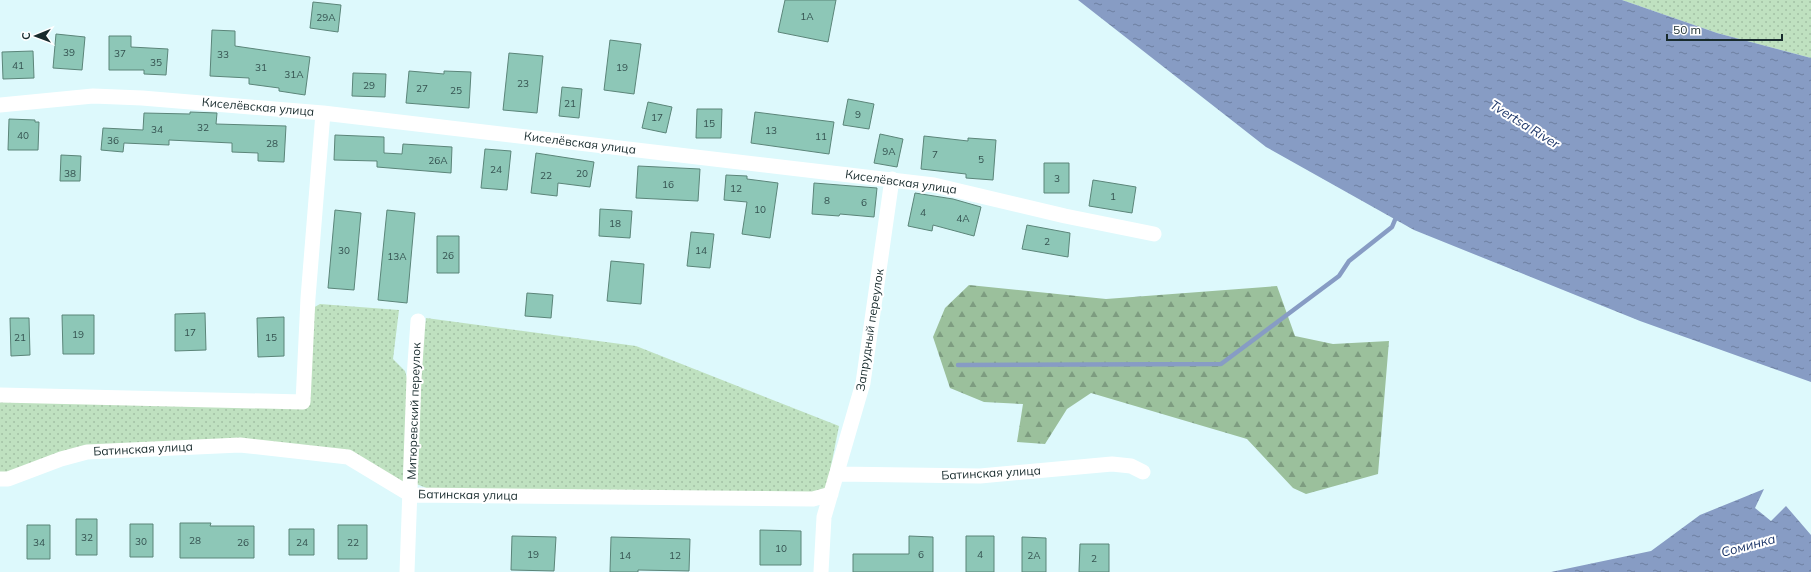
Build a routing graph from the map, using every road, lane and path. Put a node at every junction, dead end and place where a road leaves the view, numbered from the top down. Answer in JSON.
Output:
{"nodes":[{"id":1,"x":0,"y":105,"type":"edge"},
{"id":2,"x":323,"y":113,"type":"junction"},
{"id":3,"x":892,"y":179,"type":"junction"},
{"id":4,"x":1154,"y":234,"type":"dead end"},
{"id":5,"x":418,"y":322,"type":"dead end"},
{"id":6,"x":0,"y":395,"type":"edge"},
{"id":7,"x":1143,"y":472,"type":"dead end"},
{"id":8,"x":837,"y":474,"type":"junction"},
{"id":9,"x":0,"y":479,"type":"edge"},
{"id":10,"x":831,"y":494,"type":"junction"},
{"id":11,"x":411,"y":495,"type":"junction"},
{"id":12,"x":407,"y":572,"type":"edge"},
{"id":13,"x":822,"y":572,"type":"edge"}],
"edges":[{"from":1,"to":2,"type":"street","name":"Киселёвская улица"},
{"from":2,"to":3,"type":"street","name":"Киселёвская улица"},
{"from":2,"to":6,"type":"street"},
{"from":3,"to":4,"type":"street","name":"Киселёвская улица"},
{"from":3,"to":8,"type":"street","name":"Запрудный переулок"},
{"from":5,"to":11,"type":"street","name":"Митюревский переулок"},
{"from":7,"to":8,"type":"street","name":"Батинская улица"},
{"from":8,"to":10,"type":"street","name":"Запрудный переулок"},
{"from":9,"to":11,"type":"street","name":"Батинская улица"},
{"from":10,"to":11,"type":"street","name":"Батинская улица"},
{"from":10,"to":13,"type":"street","name":"Запрудный переулок"},
{"from":11,"to":12,"type":"street","name":"Митюревский переулок"}]}
